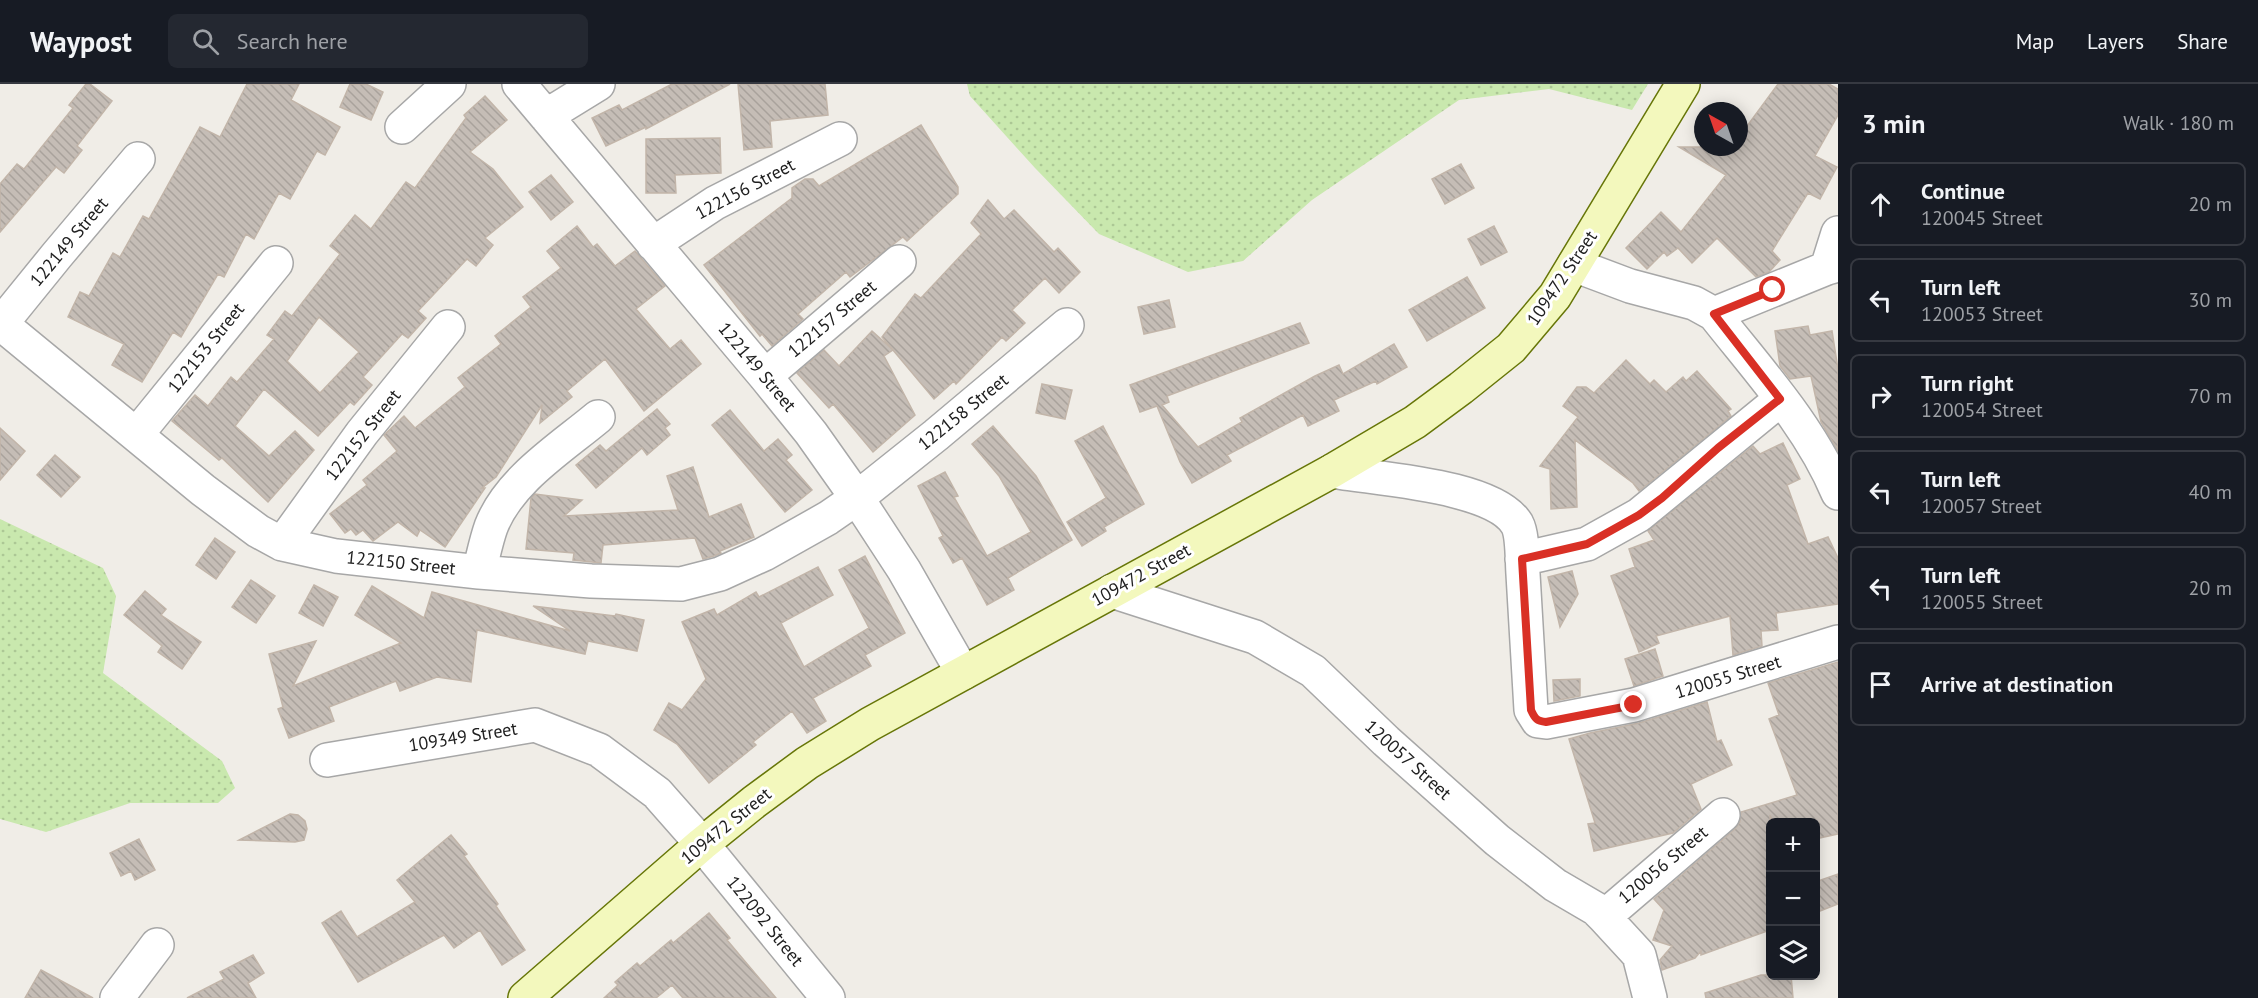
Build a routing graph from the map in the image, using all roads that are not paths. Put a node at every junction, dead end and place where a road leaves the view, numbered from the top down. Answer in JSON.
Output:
{"nodes":[{"id":1,"x":449,"y":84,"type":"edge"},
{"id":2,"x":519,"y":84,"type":"edge"},
{"id":3,"x":598,"y":84,"type":"edge"},
{"id":4,"x":1683,"y":84,"type":"edge"},
{"id":5,"x":546,"y":116,"type":"junction"},
{"id":6,"x":402,"y":127,"type":"dead end"},
{"id":7,"x":840,"y":139,"type":"dead end"},
{"id":8,"x":138,"y":159,"type":"dead end"},
{"id":9,"x":1838,"y":233,"type":"edge"},
{"id":10,"x":653,"y":244,"type":"junction"},
{"id":11,"x":899,"y":262,"type":"dead end"},
{"id":12,"x":276,"y":263,"type":"dead end"},
{"id":13,"x":1574,"y":265,"type":"junction"},
{"id":14,"x":1832,"y":266,"type":"edge"},
{"id":15,"x":1714,"y":314,"type":"junction"},
{"id":16,"x":1,"y":324,"type":"edge"},
{"id":17,"x":1068,"y":325,"type":"dead end"},
{"id":18,"x":448,"y":327,"type":"dead end"},
{"id":19,"x":765,"y":376,"type":"junction"},
{"id":20,"x":1780,"y":399,"type":"junction"},
{"id":21,"x":598,"y":417,"type":"dead end"},
{"id":22,"x":137,"y":434,"type":"junction"},
{"id":23,"x":1332,"y":471,"type":"junction"},
{"id":24,"x":1838,"y":493,"type":"edge"},
{"id":25,"x":857,"y":498,"type":"junction"},
{"id":26,"x":282,"y":544,"type":"junction"},
{"id":27,"x":1522,"y":559,"type":"junction"},
{"id":28,"x":479,"y":572,"type":"junction"},
{"id":29,"x":1112,"y":591,"type":"junction"},
{"id":30,"x":1838,"y":642,"type":"edge"},
{"id":31,"x":963,"y":674,"type":"junction"},
{"id":32,"x":327,"y":760,"type":"dead end"},
{"id":33,"x":1723,"y":815,"type":"dead end"},
{"id":34,"x":702,"y":844,"type":"junction"},
{"id":35,"x":1604,"y":916,"type":"junction"},
{"id":36,"x":157,"y":945,"type":"dead end"},
{"id":37,"x":117,"y":998,"type":"edge"},
{"id":38,"x":525,"y":998,"type":"edge"},
{"id":39,"x":828,"y":998,"type":"edge"},
{"id":40,"x":1650,"y":998,"type":"edge"}],
"edges":[{"from":1,"to":6,"type":"street"},
{"from":2,"to":5,"type":"street","name":"122149 Street"},
{"from":3,"to":5,"type":"street"},
{"from":4,"to":13,"type":"street","name":"109472 Street"},
{"from":5,"to":10,"type":"street","name":"122149 Street"},
{"from":7,"to":10,"type":"street","name":"122156 Street"},
{"from":8,"to":16,"type":"street","name":"122149 Street"},
{"from":9,"to":14,"type":"street"},
{"from":10,"to":19,"type":"street","name":"122149 Street"},
{"from":11,"to":19,"type":"street","name":"122157 Street"},
{"from":12,"to":22,"type":"street","name":"122153 Street"},
{"from":13,"to":15,"type":"street"},
{"from":13,"to":23,"type":"street","name":"109472 Street"},
{"from":14,"to":15,"type":"street"},
{"from":15,"to":20,"type":"street"},
{"from":16,"to":22,"type":"street","name":"122150 Street"},
{"from":17,"to":25,"type":"street","name":"122158 Street"},
{"from":18,"to":26,"type":"street","name":"122152 Street"},
{"from":19,"to":25,"type":"street","name":"122149 Street"},
{"from":20,"to":24,"type":"street"},
{"from":20,"to":27,"type":"street"},
{"from":21,"to":28,"type":"street"},
{"from":22,"to":26,"type":"street","name":"122150 Street"},
{"from":23,"to":27,"type":"street"},
{"from":23,"to":29,"type":"street","name":"109472 Street"},
{"from":25,"to":28,"type":"street","name":"122150 Street"},
{"from":25,"to":31,"type":"street","name":"122149 Street"},
{"from":26,"to":28,"type":"street","name":"122150 Street"},
{"from":27,"to":30,"type":"street","name":"120055 Street"},
{"from":29,"to":31,"type":"street","name":"109472 Street"},
{"from":29,"to":35,"type":"street","name":"120057 Street"},
{"from":31,"to":34,"type":"street","name":"109472 Street"},
{"from":32,"to":34,"type":"street","name":"109349 Street"},
{"from":33,"to":35,"type":"street","name":"120056 Street"},
{"from":34,"to":38,"type":"street","name":"109472 Street"},
{"from":34,"to":39,"type":"street","name":"122092 Street"},
{"from":35,"to":40,"type":"street","name":"120057 Street"},
{"from":36,"to":37,"type":"street"}]}
